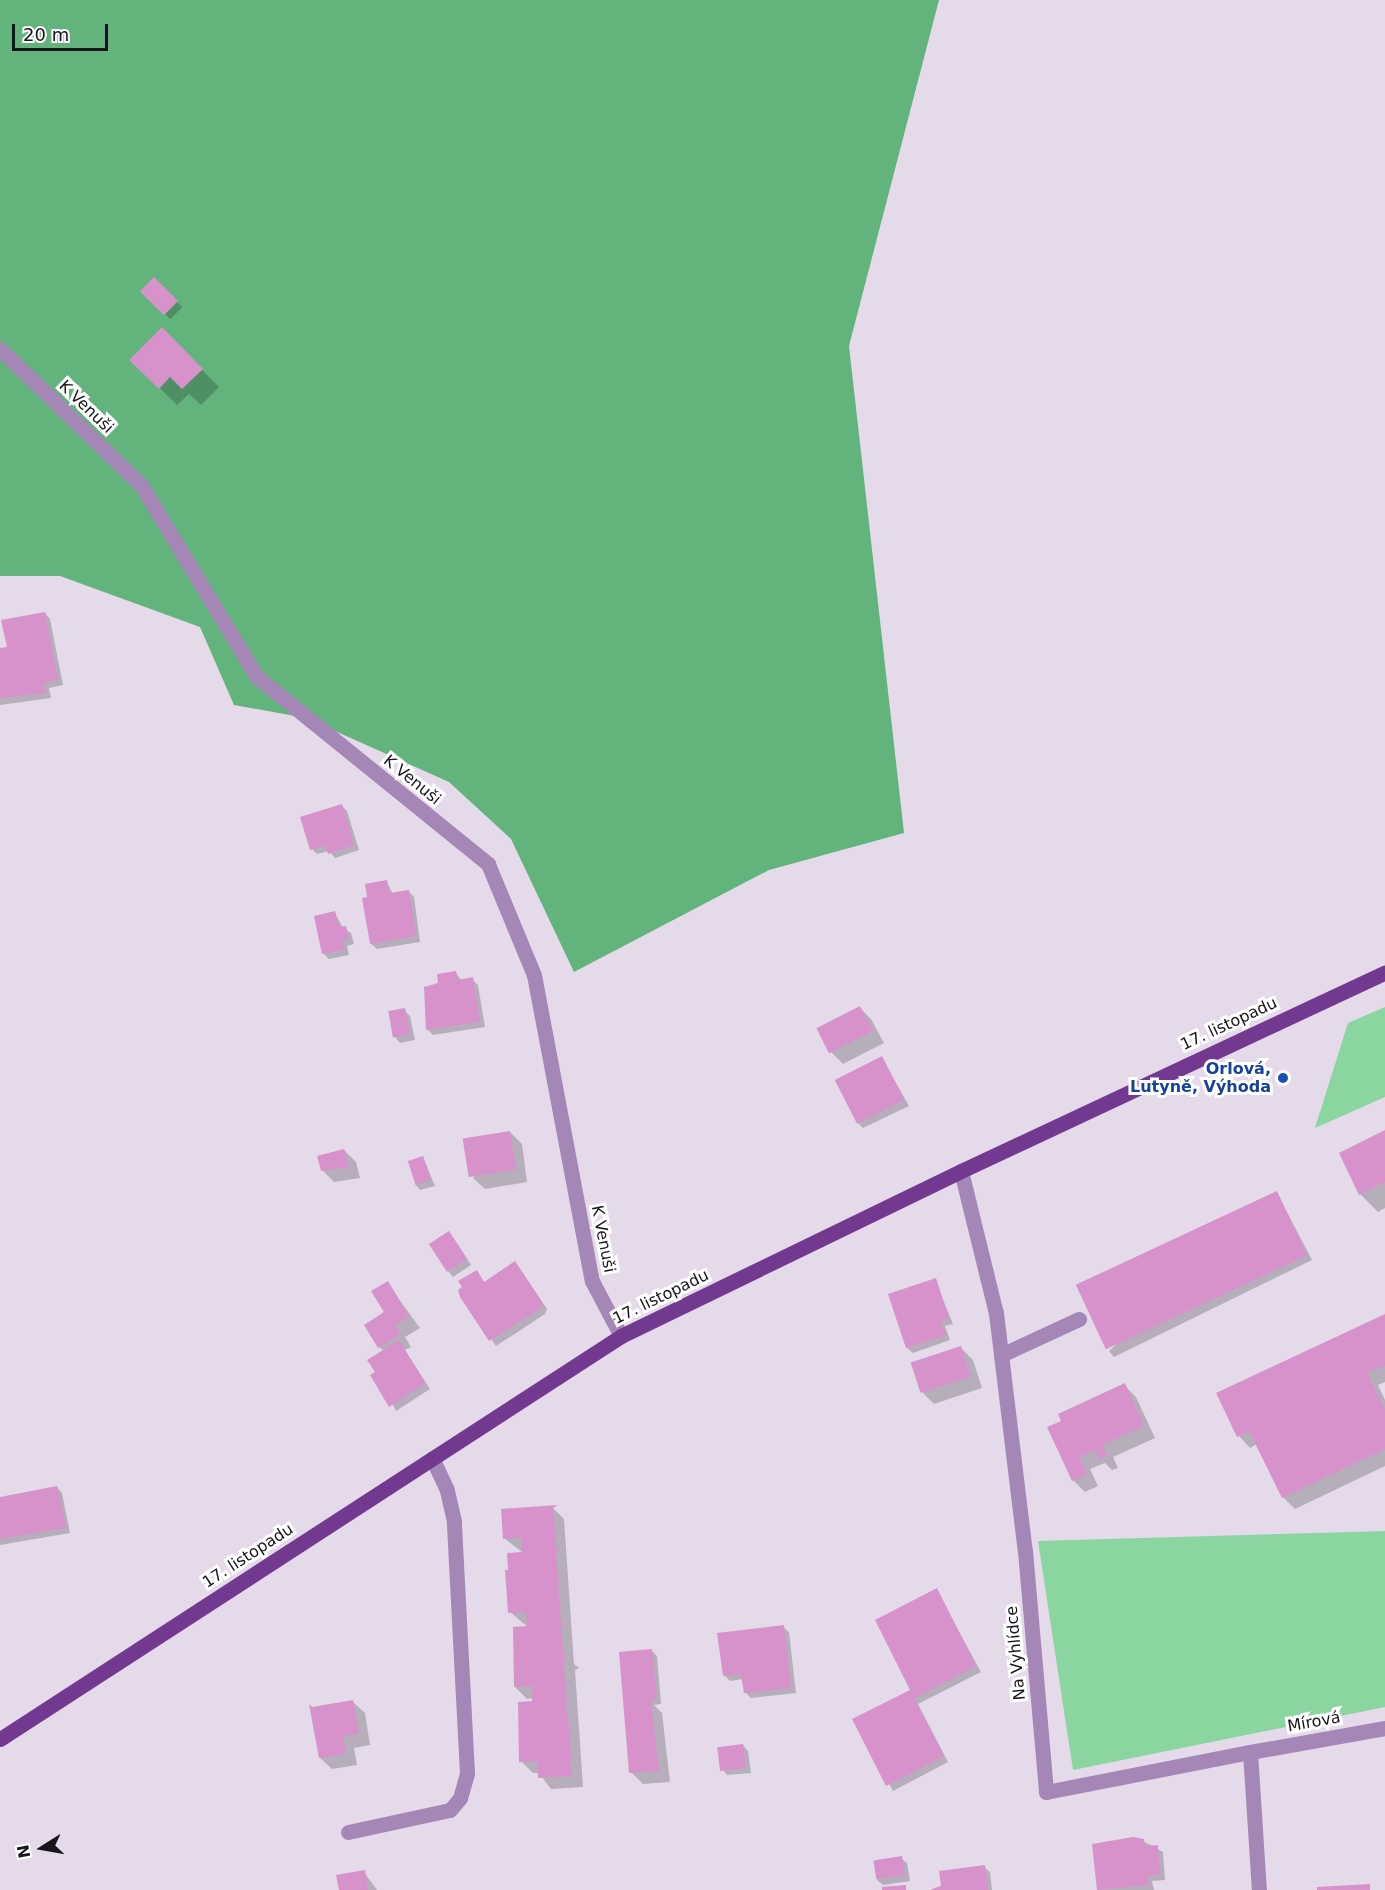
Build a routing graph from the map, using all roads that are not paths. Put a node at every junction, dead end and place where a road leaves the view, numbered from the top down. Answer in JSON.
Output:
{"nodes":[{"id":1,"x":0,"y":349,"type":"edge"},
{"id":2,"x":1385,"y":972,"type":"edge"},
{"id":3,"x":961,"y":1171,"type":"junction"},
{"id":4,"x":1079,"y":1319,"type":"dead end"},
{"id":5,"x":621,"y":1336,"type":"junction"},
{"id":6,"x":1001,"y":1355,"type":"junction"},
{"id":7,"x":432,"y":1458,"type":"junction"},
{"id":8,"x":1385,"y":1728,"type":"edge"},
{"id":9,"x":0,"y":1739,"type":"edge"},
{"id":10,"x":1250,"y":1752,"type":"junction"},
{"id":11,"x":348,"y":1832,"type":"dead end"},
{"id":12,"x":1259,"y":1890,"type":"edge"}],
"edges":[{"from":1,"to":5,"type":"street","name":"K Venuši"},
{"from":2,"to":3,"type":"main road","name":"17. listopadu"},
{"from":3,"to":5,"type":"main road","name":"17. listopadu"},
{"from":3,"to":6,"type":"street","name":"Na Vyhlídce"},
{"from":4,"to":6,"type":"street"},
{"from":5,"to":7,"type":"main road","name":"17. listopadu"},
{"from":6,"to":10,"type":"street","name":"Na Vyhlídce"},
{"from":7,"to":9,"type":"main road","name":"17. listopadu"},
{"from":7,"to":11,"type":"street"},
{"from":8,"to":10,"type":"street","name":"Mírová"},
{"from":10,"to":12,"type":"street"}]}
